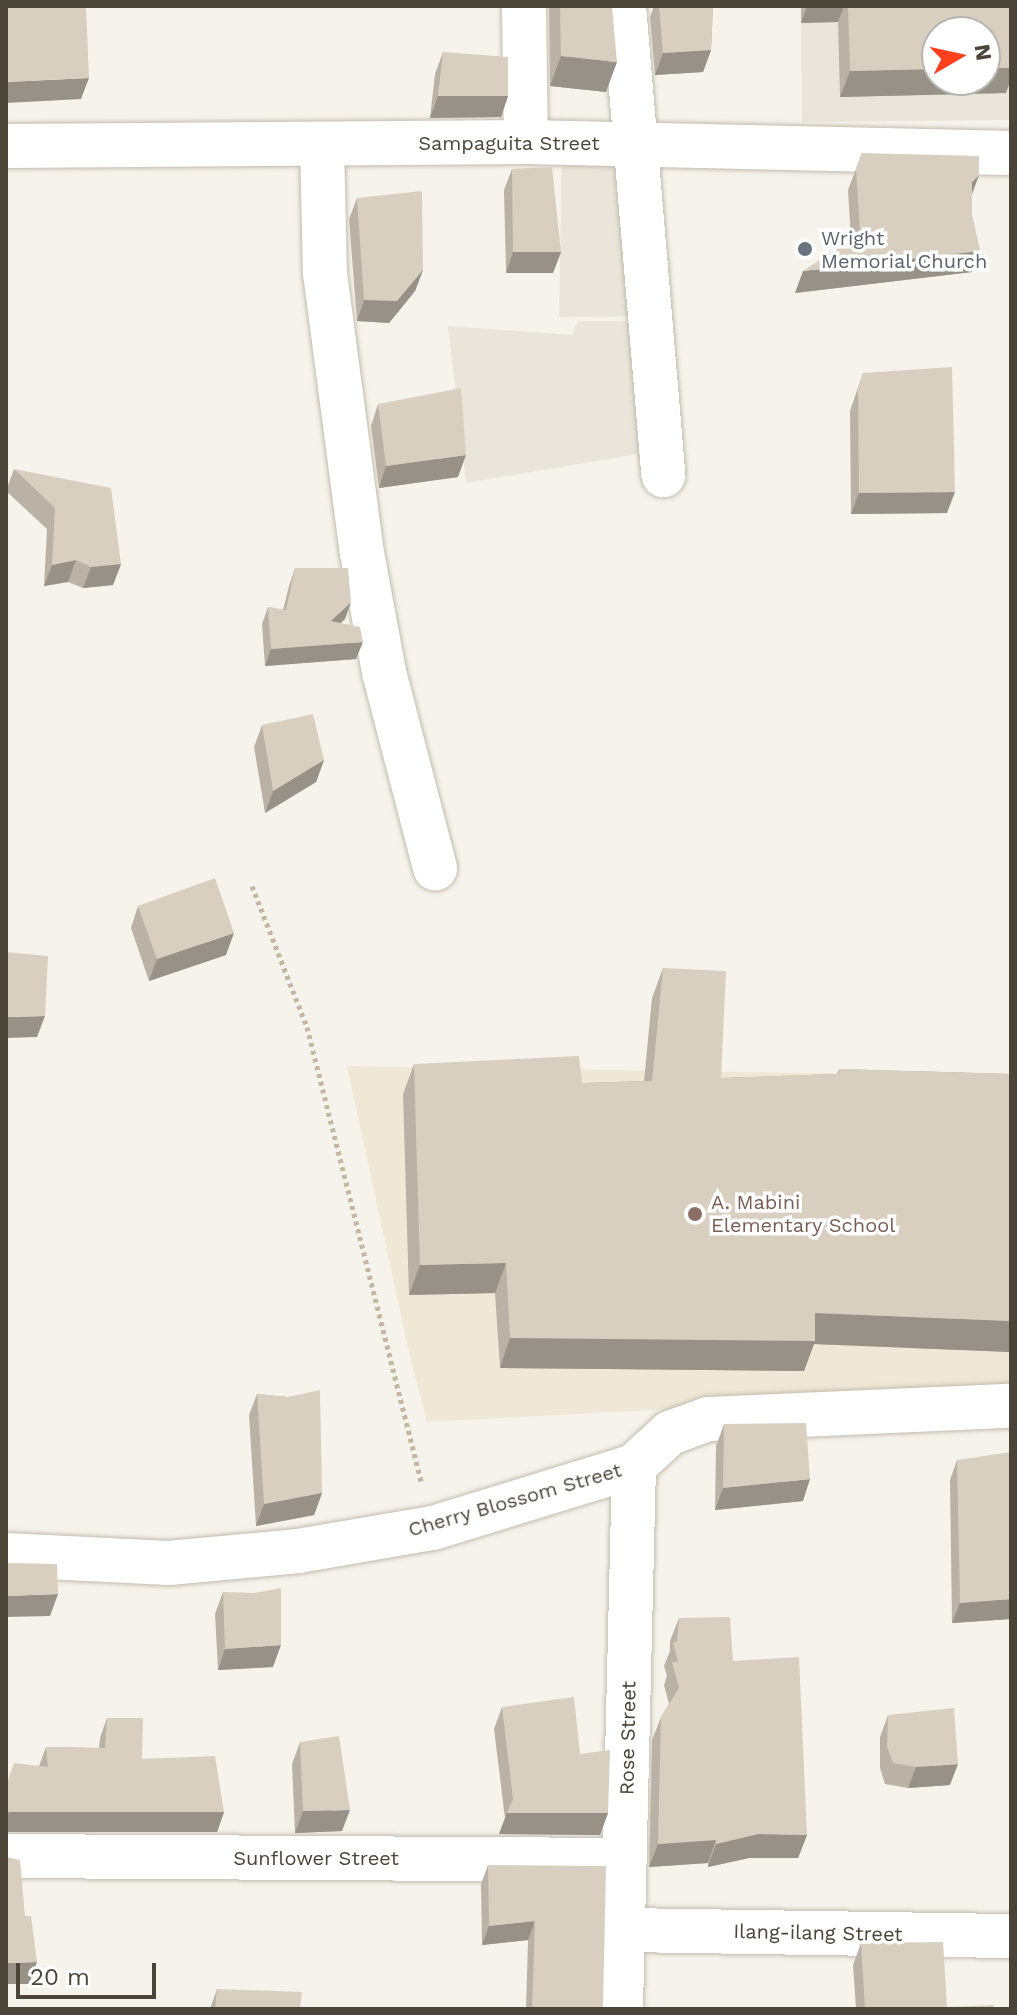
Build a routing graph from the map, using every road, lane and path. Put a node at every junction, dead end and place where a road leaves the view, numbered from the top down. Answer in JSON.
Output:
{"nodes":[{"id":1,"x":524,"y":6,"type":"edge"},
{"id":2,"x":624,"y":6,"type":"edge"},
{"id":3,"x":526,"y":142,"type":"junction"},
{"id":4,"x":322,"y":144,"type":"junction"},
{"id":5,"x":634,"y":144,"type":"junction"},
{"id":6,"x":6,"y":146,"type":"edge"},
{"id":7,"x":1011,"y":153,"type":"edge"},
{"id":8,"x":663,"y":475,"type":"dead end"},
{"id":9,"x":435,"y":868,"type":"dead end"},
{"id":10,"x":252,"y":886,"type":"dead end"},
{"id":11,"x":1011,"y":1406,"type":"edge"},
{"id":12,"x":634,"y":1466,"type":"junction"},
{"id":13,"x":433,"y":1528,"type":"junction"},
{"id":14,"x":6,"y":1555,"type":"edge"},
{"id":15,"x":6,"y":1856,"type":"edge"},
{"id":16,"x":625,"y":1860,"type":"junction"},
{"id":17,"x":625,"y":1930,"type":"junction"},
{"id":18,"x":1011,"y":1936,"type":"edge"},
{"id":19,"x":621,"y":2009,"type":"edge"}],
"edges":[{"from":1,"to":3,"type":"street"},
{"from":2,"to":5,"type":"street"},
{"from":3,"to":4,"type":"street","name":"Sampaguita Street"},
{"from":3,"to":5,"type":"street","name":"Sampaguita Street"},
{"from":4,"to":6,"type":"street","name":"Sampaguita Street"},
{"from":4,"to":9,"type":"street"},
{"from":5,"to":7,"type":"street","name":"Sampaguita Street"},
{"from":5,"to":8,"type":"street"},
{"from":10,"to":13,"type":"path"},
{"from":11,"to":12,"type":"street","name":"Cherry Blossom Street"},
{"from":12,"to":13,"type":"street","name":"Cherry Blossom Street"},
{"from":12,"to":16,"type":"street","name":"Rose Street"},
{"from":13,"to":14,"type":"street","name":"Cherry Blossom Street"},
{"from":15,"to":16,"type":"street","name":"Sunflower Street"},
{"from":16,"to":17,"type":"street","name":"Rose Street"},
{"from":17,"to":18,"type":"street","name":"Ilang-ilang Street"},
{"from":17,"to":19,"type":"street","name":"Rose Street"}]}
